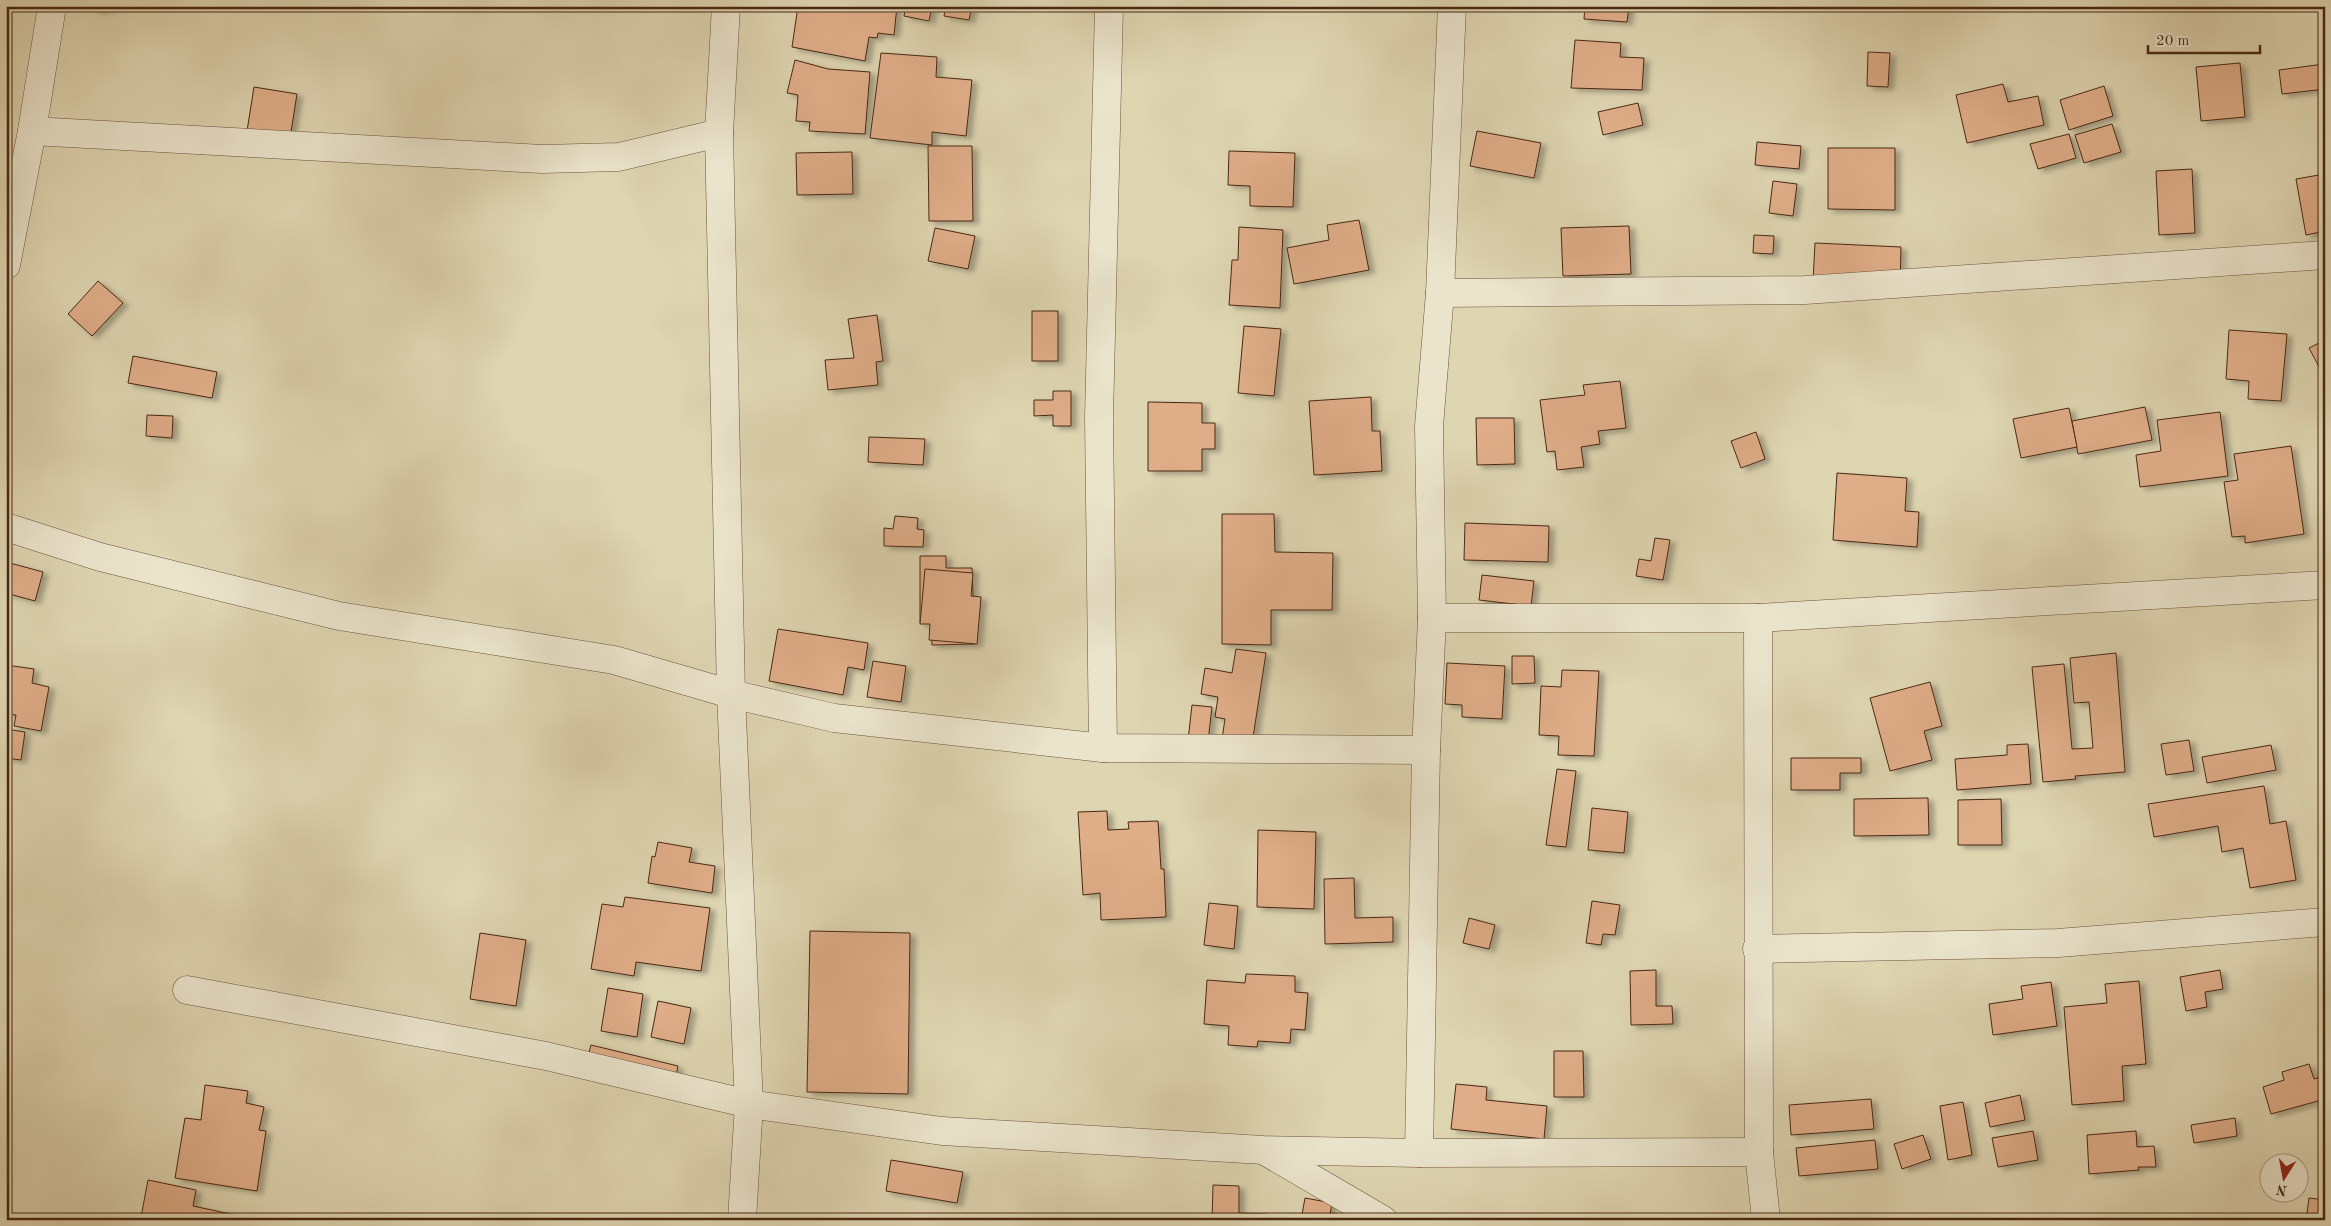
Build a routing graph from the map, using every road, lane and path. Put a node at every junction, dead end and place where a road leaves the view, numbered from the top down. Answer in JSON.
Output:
{"nodes":[{"id":1,"x":52,"y":6,"type":"edge"},
{"id":2,"x":726,"y":6,"type":"edge"},
{"id":3,"x":1109,"y":6,"type":"edge"},
{"id":4,"x":1452,"y":6,"type":"edge"},
{"id":5,"x":32,"y":131,"type":"junction"},
{"id":6,"x":719,"y":133,"type":"junction"},
{"id":7,"x":2325,"y":255,"type":"edge"},
{"id":8,"x":6,"y":265,"type":"edge"},
{"id":9,"x":1440,"y":293,"type":"junction"},
{"id":10,"x":6,"y":526,"type":"edge"},
{"id":11,"x":2325,"y":585,"type":"edge"},
{"id":12,"x":1432,"y":618,"type":"junction"},
{"id":13,"x":1758,"y":618,"type":"junction"},
{"id":14,"x":731,"y":694,"type":"junction"},
{"id":15,"x":1103,"y":748,"type":"junction"},
{"id":16,"x":1426,"y":750,"type":"junction"},
{"id":17,"x":2325,"y":922,"type":"edge"},
{"id":18,"x":1758,"y":949,"type":"junction"},
{"id":19,"x":187,"y":990,"type":"dead end"},
{"id":20,"x":749,"y":1104,"type":"junction"},
{"id":21,"x":1264,"y":1150,"type":"junction"},
{"id":22,"x":1759,"y":1152,"type":"junction"},
{"id":23,"x":1419,"y":1153,"type":"junction"},
{"id":24,"x":742,"y":1220,"type":"edge"},
{"id":25,"x":1383,"y":1220,"type":"edge"},
{"id":26,"x":1766,"y":1220,"type":"edge"}],
"edges":[{"from":1,"to":5,"type":"street"},
{"from":2,"to":6,"type":"street"},
{"from":3,"to":15,"type":"street"},
{"from":4,"to":9,"type":"street"},
{"from":5,"to":6,"type":"street"},
{"from":5,"to":8,"type":"street"},
{"from":6,"to":14,"type":"street"},
{"from":7,"to":9,"type":"street"},
{"from":9,"to":12,"type":"street"},
{"from":10,"to":14,"type":"street"},
{"from":11,"to":13,"type":"street"},
{"from":12,"to":13,"type":"street"},
{"from":12,"to":16,"type":"street"},
{"from":13,"to":18,"type":"street"},
{"from":14,"to":15,"type":"street"},
{"from":14,"to":20,"type":"street"},
{"from":15,"to":16,"type":"street"},
{"from":16,"to":23,"type":"street"},
{"from":17,"to":18,"type":"street"},
{"from":18,"to":22,"type":"street"},
{"from":19,"to":20,"type":"street"},
{"from":20,"to":21,"type":"street"},
{"from":20,"to":24,"type":"street"},
{"from":21,"to":23,"type":"street"},
{"from":21,"to":25,"type":"street"},
{"from":22,"to":23,"type":"street"},
{"from":22,"to":26,"type":"street"}]}
